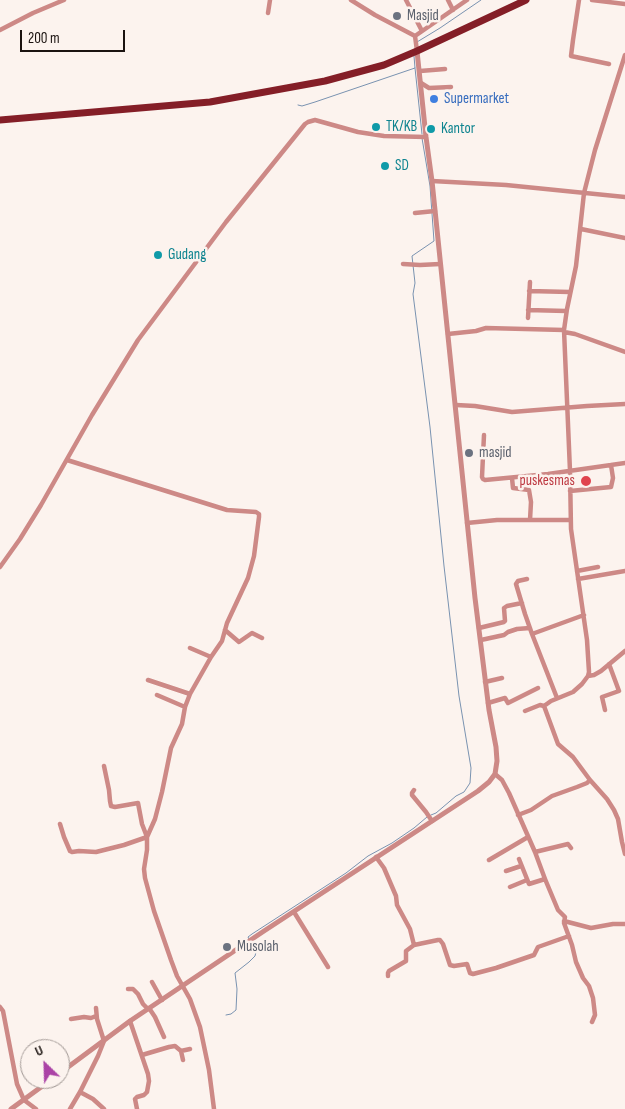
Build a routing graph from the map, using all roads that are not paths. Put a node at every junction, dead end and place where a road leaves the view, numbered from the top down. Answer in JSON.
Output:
{"nodes":[{"id":1,"x":64,"y":0,"type":"edge"},
{"id":2,"x":270,"y":0,"type":"edge"},
{"id":3,"x":352,"y":0,"type":"edge"},
{"id":4,"x":406,"y":0,"type":"edge"},
{"id":5,"x":448,"y":0,"type":"edge"},
{"id":6,"x":467,"y":0,"type":"edge"},
{"id":7,"x":526,"y":0,"type":"edge"},
{"id":8,"x":579,"y":0,"type":"edge"},
{"id":9,"x":592,"y":0,"type":"edge"},
{"id":10,"x":51,"y":2,"type":"edge"},
{"id":11,"x":625,"y":4,"type":"edge"},
{"id":12,"x":453,"y":10,"type":"junction"},
{"id":13,"x":268,"y":13,"type":"dead end"},
{"id":14,"x":0,"y":30,"type":"edge"},
{"id":15,"x":422,"y":31,"type":"junction"},
{"id":16,"x":416,"y":43,"type":"junction"},
{"id":17,"x":625,"y":54,"type":"edge"},
{"id":18,"x":609,"y":64,"type":"dead end"},
{"id":19,"x":445,"y":69,"type":"dead end"},
{"id":20,"x":420,"y":71,"type":"junction"},
{"id":21,"x":618,"y":80,"type":"junction"},
{"id":22,"x":625,"y":82,"type":"edge"},
{"id":23,"x":421,"y":83,"type":"junction"},
{"id":24,"x":450,"y":87,"type":"dead end"},
{"id":25,"x":0,"y":120,"type":"edge"},
{"id":26,"x":423,"y":137,"type":"junction"},
{"id":27,"x":432,"y":181,"type":"junction"},
{"id":28,"x":584,"y":193,"type":"junction"},
{"id":29,"x":625,"y":197,"type":"edge"},
{"id":30,"x":435,"y":211,"type":"junction"},
{"id":31,"x":415,"y":213,"type":"dead end"},
{"id":32,"x":580,"y":228,"type":"junction"},
{"id":33,"x":625,"y":238,"type":"edge"},
{"id":34,"x":403,"y":264,"type":"dead end"},
{"id":35,"x":440,"y":264,"type":"junction"},
{"id":36,"x":530,"y":282,"type":"dead end"},
{"id":37,"x":529,"y":291,"type":"junction"},
{"id":38,"x":570,"y":292,"type":"junction"},
{"id":39,"x":528,"y":310,"type":"junction"},
{"id":40,"x":566,"y":311,"type":"junction"},
{"id":41,"x":528,"y":318,"type":"dead end"},
{"id":42,"x":564,"y":331,"type":"junction"},
{"id":43,"x":448,"y":334,"type":"junction"},
{"id":44,"x":625,"y":352,"type":"edge"},
{"id":45,"x":625,"y":404,"type":"edge"},
{"id":46,"x":456,"y":405,"type":"junction"},
{"id":47,"x":568,"y":407,"type":"junction"},
{"id":48,"x":484,"y":435,"type":"dead end"},
{"id":49,"x":67,"y":460,"type":"junction"},
{"id":50,"x":625,"y":463,"type":"edge"},
{"id":51,"x":611,"y":465,"type":"junction"},
{"id":52,"x":570,"y":471,"type":"junction"},
{"id":53,"x":512,"y":478,"type":"junction"},
{"id":54,"x":570,"y":491,"type":"junction"},
{"id":55,"x":530,"y":520,"type":"junction"},
{"id":56,"x":570,"y":520,"type":"junction"},
{"id":57,"x":467,"y":523,"type":"junction"},
{"id":58,"x":598,"y":567,"type":"dead end"},
{"id":59,"x":0,"y":568,"type":"edge"},
{"id":60,"x":577,"y":571,"type":"junction"},
{"id":61,"x":625,"y":571,"type":"edge"},
{"id":62,"x":527,"y":579,"type":"dead end"},
{"id":63,"x":578,"y":579,"type":"junction"},
{"id":64,"x":522,"y":604,"type":"junction"},
{"id":65,"x":584,"y":616,"type":"junction"},
{"id":66,"x":479,"y":628,"type":"junction"},
{"id":67,"x":530,"y":628,"type":"junction"},
{"id":68,"x":225,"y":630,"type":"junction"},
{"id":69,"x":532,"y":634,"type":"junction"},
{"id":70,"x":262,"y":638,"type":"dead end"},
{"id":71,"x":480,"y":640,"type":"junction"},
{"id":72,"x":190,"y":648,"type":"dead end"},
{"id":73,"x":625,"y":652,"type":"edge"},
{"id":74,"x":211,"y":657,"type":"junction"},
{"id":75,"x":609,"y":664,"type":"junction"},
{"id":76,"x":588,"y":676,"type":"junction"},
{"id":77,"x":502,"y":678,"type":"dead end"},
{"id":78,"x":148,"y":680,"type":"dead end"},
{"id":79,"x":485,"y":682,"type":"junction"},
{"id":80,"x":538,"y":688,"type":"dead end"},
{"id":81,"x":190,"y":694,"type":"junction"},
{"id":82,"x":157,"y":695,"type":"dead end"},
{"id":83,"x":557,"y":698,"type":"junction"},
{"id":84,"x":488,"y":703,"type":"junction"},
{"id":85,"x":544,"y":706,"type":"junction"},
{"id":86,"x":185,"y":707,"type":"junction"},
{"id":87,"x":605,"y":710,"type":"dead end"},
{"id":88,"x":526,"y":711,"type":"dead end"},
{"id":89,"x":104,"y":766,"type":"dead end"},
{"id":90,"x":495,"y":774,"type":"junction"},
{"id":91,"x":590,"y":780,"type":"junction"},
{"id":92,"x":414,"y":790,"type":"dead end"},
{"id":93,"x":518,"y":815,"type":"junction"},
{"id":94,"x":431,"y":819,"type":"junction"},
{"id":95,"x":60,"y":824,"type":"dead end"},
{"id":96,"x":623,"y":835,"type":"edge"},
{"id":97,"x":147,"y":837,"type":"junction"},
{"id":98,"x":528,"y":838,"type":"junction"},
{"id":99,"x":572,"y":848,"type":"dead end"},
{"id":100,"x":534,"y":852,"type":"junction"},
{"id":101,"x":625,"y":854,"type":"edge"},
{"id":102,"x":376,"y":857,"type":"junction"},
{"id":103,"x":518,"y":859,"type":"dead end"},
{"id":104,"x":488,"y":860,"type":"dead end"},
{"id":105,"x":521,"y":866,"type":"junction"},
{"id":106,"x":506,"y":871,"type":"dead end"},
{"id":107,"x":527,"y":880,"type":"junction"},
{"id":108,"x":545,"y":880,"type":"junction"},
{"id":109,"x":510,"y":887,"type":"dead end"},
{"id":110,"x":294,"y":912,"type":"junction"},
{"id":111,"x":564,"y":921,"type":"junction"},
{"id":112,"x":625,"y":924,"type":"edge"},
{"id":113,"x":569,"y":936,"type":"junction"},
{"id":114,"x":414,"y":945,"type":"junction"},
{"id":115,"x":328,"y":967,"type":"dead end"},
{"id":116,"x":388,"y":976,"type":"dead end"},
{"id":117,"x":152,"y":982,"type":"dead end"},
{"id":118,"x":182,"y":986,"type":"junction"},
{"id":119,"x":128,"y":989,"type":"dead end"},
{"id":120,"x":162,"y":1000,"type":"junction"},
{"id":121,"x":0,"y":1007,"type":"edge"},
{"id":122,"x":96,"y":1008,"type":"dead end"},
{"id":123,"x":149,"y":1009,"type":"junction"},
{"id":124,"x":96,"y":1016,"type":"junction"},
{"id":125,"x":71,"y":1019,"type":"dead end"},
{"id":126,"x":130,"y":1021,"type":"junction"},
{"id":127,"x":592,"y":1022,"type":"dead end"},
{"id":128,"x":164,"y":1037,"type":"dead end"},
{"id":129,"x":104,"y":1041,"type":"junction"},
{"id":130,"x":190,"y":1049,"type":"dead end"},
{"id":131,"x":181,"y":1051,"type":"junction"},
{"id":132,"x":142,"y":1055,"type":"junction"},
{"id":133,"x":183,"y":1060,"type":"dead end"},
{"id":134,"x":70,"y":1066,"type":"edge"},
{"id":135,"x":39,"y":1089,"type":"edge"},
{"id":136,"x":80,"y":1092,"type":"junction"},
{"id":137,"x":24,"y":1100,"type":"junction"},
{"id":138,"x":12,"y":1109,"type":"edge"},
{"id":139,"x":36,"y":1109,"type":"edge"},
{"id":140,"x":70,"y":1109,"type":"edge"},
{"id":141,"x":104,"y":1109,"type":"edge"},
{"id":142,"x":137,"y":1109,"type":"edge"},
{"id":143,"x":214,"y":1109,"type":"edge"}],
"edges":[{"from":1,"to":10,"type":"street"},
{"from":2,"to":13,"type":"street"},
{"from":3,"to":16,"type":"street"},
{"from":4,"to":15,"type":"street"},
{"from":5,"to":12,"type":"street"},
{"from":6,"to":12,"type":"street"},
{"from":7,"to":16,"type":"highway"},
{"from":8,"to":18,"type":"street"},
{"from":9,"to":11,"type":"street"},
{"from":10,"to":14,"type":"street"},
{"from":12,"to":15,"type":"street"},
{"from":15,"to":16,"type":"street"},
{"from":16,"to":20,"type":"street"},
{"from":16,"to":25,"type":"highway"},
{"from":17,"to":21,"type":"street"},
{"from":19,"to":20,"type":"street"},
{"from":20,"to":23,"type":"street"},
{"from":21,"to":22,"type":"street"},
{"from":21,"to":28,"type":"street"},
{"from":23,"to":24,"type":"street"},
{"from":23,"to":26,"type":"street"},
{"from":26,"to":27,"type":"street"},
{"from":26,"to":49,"type":"street"},
{"from":27,"to":28,"type":"street"},
{"from":27,"to":30,"type":"street"},
{"from":28,"to":29,"type":"street"},
{"from":28,"to":32,"type":"street"},
{"from":30,"to":31,"type":"street"},
{"from":30,"to":35,"type":"street"},
{"from":32,"to":33,"type":"street"},
{"from":32,"to":38,"type":"street"},
{"from":34,"to":35,"type":"street"},
{"from":35,"to":43,"type":"street"},
{"from":36,"to":37,"type":"street"},
{"from":37,"to":38,"type":"street"},
{"from":37,"to":39,"type":"street"},
{"from":38,"to":40,"type":"street"},
{"from":39,"to":40,"type":"street"},
{"from":39,"to":41,"type":"street"},
{"from":40,"to":42,"type":"street"},
{"from":42,"to":43,"type":"street"},
{"from":42,"to":44,"type":"street"},
{"from":42,"to":47,"type":"street"},
{"from":43,"to":46,"type":"street"},
{"from":45,"to":47,"type":"street"},
{"from":46,"to":47,"type":"street"},
{"from":46,"to":57,"type":"street"},
{"from":47,"to":52,"type":"street"},
{"from":48,"to":53,"type":"street"},
{"from":49,"to":59,"type":"street"},
{"from":49,"to":68,"type":"street"},
{"from":50,"to":51,"type":"street"},
{"from":51,"to":52,"type":"street"},
{"from":51,"to":54,"type":"street"},
{"from":52,"to":53,"type":"street"},
{"from":52,"to":54,"type":"street"},
{"from":53,"to":55,"type":"street"},
{"from":54,"to":56,"type":"street"},
{"from":55,"to":56,"type":"street"},
{"from":55,"to":57,"type":"street"},
{"from":56,"to":60,"type":"street"},
{"from":57,"to":66,"type":"street"},
{"from":58,"to":60,"type":"street"},
{"from":60,"to":63,"type":"street"},
{"from":61,"to":63,"type":"street"},
{"from":62,"to":64,"type":"street"},
{"from":63,"to":65,"type":"street"},
{"from":64,"to":66,"type":"street"},
{"from":64,"to":67,"type":"street"},
{"from":65,"to":69,"type":"street"},
{"from":65,"to":76,"type":"street"},
{"from":66,"to":71,"type":"street"},
{"from":67,"to":69,"type":"street"},
{"from":67,"to":71,"type":"street"},
{"from":68,"to":70,"type":"street"},
{"from":68,"to":74,"type":"street"},
{"from":69,"to":83,"type":"street"},
{"from":71,"to":79,"type":"street"},
{"from":72,"to":74,"type":"street"},
{"from":73,"to":75,"type":"street"},
{"from":74,"to":81,"type":"street"},
{"from":75,"to":76,"type":"street"},
{"from":75,"to":87,"type":"street"},
{"from":76,"to":83,"type":"street"},
{"from":77,"to":79,"type":"street"},
{"from":78,"to":81,"type":"street"},
{"from":79,"to":84,"type":"street"},
{"from":80,"to":84,"type":"street"},
{"from":81,"to":86,"type":"street"},
{"from":82,"to":86,"type":"street"},
{"from":83,"to":85,"type":"street"},
{"from":84,"to":90,"type":"street"},
{"from":85,"to":88,"type":"street"},
{"from":85,"to":91,"type":"street"},
{"from":86,"to":97,"type":"street"},
{"from":89,"to":97,"type":"street"},
{"from":90,"to":93,"type":"street"},
{"from":90,"to":94,"type":"street"},
{"from":91,"to":93,"type":"street"},
{"from":91,"to":96,"type":"street"},
{"from":92,"to":94,"type":"street"},
{"from":93,"to":98,"type":"street"},
{"from":94,"to":102,"type":"street"},
{"from":95,"to":97,"type":"street"},
{"from":96,"to":101,"type":"street"},
{"from":97,"to":118,"type":"street"},
{"from":98,"to":100,"type":"street"},
{"from":98,"to":104,"type":"street"},
{"from":99,"to":100,"type":"street"},
{"from":100,"to":108,"type":"street"},
{"from":102,"to":110,"type":"street"},
{"from":102,"to":114,"type":"street"},
{"from":103,"to":105,"type":"street"},
{"from":105,"to":106,"type":"street"},
{"from":105,"to":107,"type":"street"},
{"from":107,"to":108,"type":"street"},
{"from":107,"to":109,"type":"street"},
{"from":108,"to":111,"type":"street"},
{"from":110,"to":115,"type":"street"},
{"from":110,"to":118,"type":"street"},
{"from":111,"to":112,"type":"street"},
{"from":111,"to":113,"type":"street"},
{"from":113,"to":114,"type":"street"},
{"from":113,"to":127,"type":"street"},
{"from":114,"to":116,"type":"street"},
{"from":117,"to":120,"type":"street"},
{"from":118,"to":120,"type":"street"},
{"from":118,"to":143,"type":"street"},
{"from":119,"to":123,"type":"street"},
{"from":120,"to":123,"type":"street"},
{"from":121,"to":137,"type":"street"},
{"from":122,"to":124,"type":"street"},
{"from":123,"to":126,"type":"street"},
{"from":123,"to":128,"type":"street"},
{"from":124,"to":125,"type":"street"},
{"from":124,"to":129,"type":"street"},
{"from":126,"to":129,"type":"street"},
{"from":126,"to":132,"type":"street"},
{"from":129,"to":134,"type":"street"},
{"from":129,"to":136,"type":"street"},
{"from":130,"to":131,"type":"street"},
{"from":131,"to":132,"type":"street"},
{"from":131,"to":133,"type":"street"},
{"from":132,"to":142,"type":"street"},
{"from":135,"to":137,"type":"street"},
{"from":136,"to":140,"type":"street"},
{"from":136,"to":141,"type":"street"},
{"from":137,"to":138,"type":"street"},
{"from":137,"to":139,"type":"street"}]}
